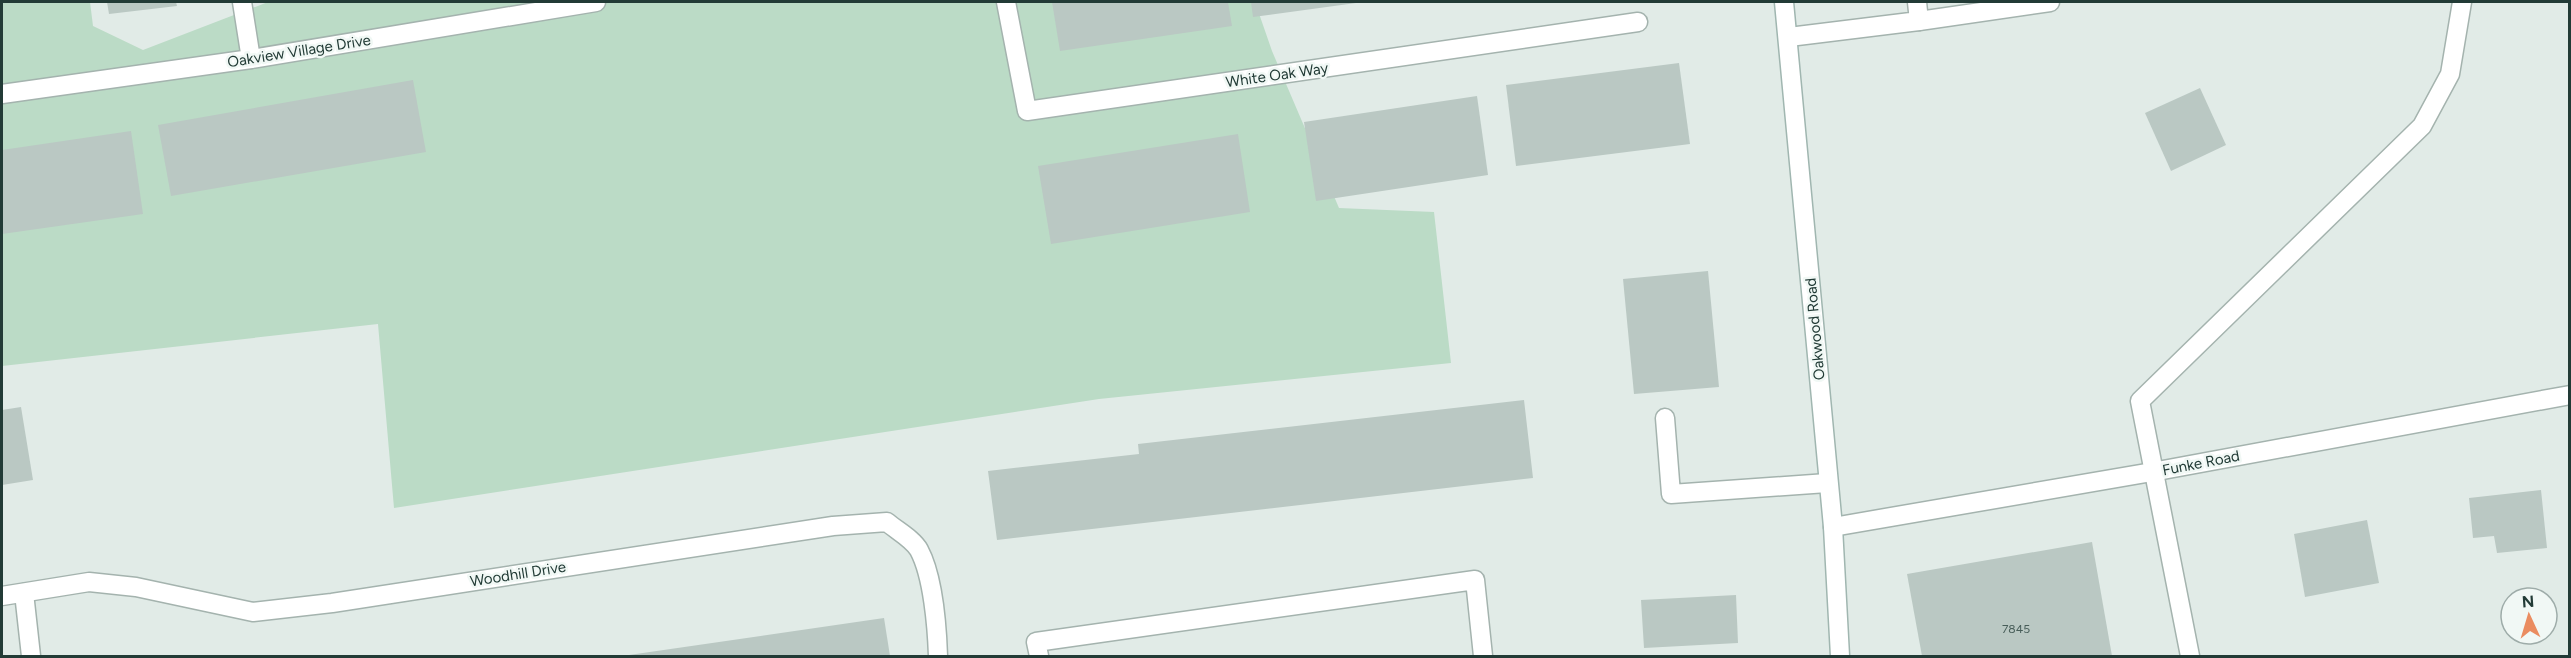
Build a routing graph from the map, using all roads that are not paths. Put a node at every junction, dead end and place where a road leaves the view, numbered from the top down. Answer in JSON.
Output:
{"nodes":[{"id":1,"x":242,"y":2,"type":"edge"},
{"id":2,"x":596,"y":2,"type":"edge"},
{"id":3,"x":1006,"y":2,"type":"edge"},
{"id":4,"x":1784,"y":2,"type":"edge"},
{"id":5,"x":1917,"y":2,"type":"edge"},
{"id":6,"x":2050,"y":2,"type":"edge"},
{"id":7,"x":2462,"y":2,"type":"edge"},
{"id":8,"x":562,"y":4,"type":"edge"},
{"id":9,"x":1919,"y":21,"type":"junction"},
{"id":10,"x":1638,"y":22,"type":"dead end"},
{"id":11,"x":1789,"y":37,"type":"junction"},
{"id":12,"x":251,"y":59,"type":"junction"},
{"id":13,"x":2,"y":94,"type":"edge"},
{"id":14,"x":2570,"y":394,"type":"edge"},
{"id":15,"x":1665,"y":418,"type":"dead end"},
{"id":16,"x":2152,"y":472,"type":"junction"},
{"id":17,"x":1827,"y":483,"type":"junction"},
{"id":18,"x":1833,"y":527,"type":"junction"},
{"id":19,"x":24,"y":593,"type":"junction"},
{"id":20,"x":2,"y":596,"type":"edge"},
{"id":21,"x":31,"y":657,"type":"edge"},
{"id":22,"x":938,"y":657,"type":"edge"},
{"id":23,"x":1039,"y":657,"type":"edge"},
{"id":24,"x":1483,"y":657,"type":"edge"},
{"id":25,"x":1840,"y":657,"type":"edge"},
{"id":26,"x":2190,"y":657,"type":"edge"}],
"edges":[{"from":1,"to":12,"type":"street"},
{"from":2,"to":8,"type":"street","name":"Oakview Village Drive"},
{"from":3,"to":10,"type":"street","name":"White Oak Way"},
{"from":4,"to":11,"type":"street","name":"Oakwood Road"},
{"from":5,"to":9,"type":"street"},
{"from":6,"to":9,"type":"street"},
{"from":7,"to":16,"type":"street"},
{"from":8,"to":12,"type":"street","name":"Oakview Village Drive"},
{"from":9,"to":11,"type":"street"},
{"from":11,"to":17,"type":"street","name":"Oakwood Road"},
{"from":12,"to":13,"type":"street","name":"Oakview Village Drive"},
{"from":14,"to":16,"type":"street","name":"Funke Road"},
{"from":15,"to":17,"type":"street"},
{"from":16,"to":18,"type":"street","name":"Funke Road"},
{"from":16,"to":26,"type":"street"},
{"from":17,"to":18,"type":"street","name":"Oakwood Road"},
{"from":18,"to":25,"type":"street","name":"Oakwood Road"},
{"from":19,"to":20,"type":"street","name":"Woodhill Drive"},
{"from":19,"to":21,"type":"street"},
{"from":19,"to":22,"type":"street","name":"Woodhill Drive"},
{"from":23,"to":24,"type":"street"}]}
